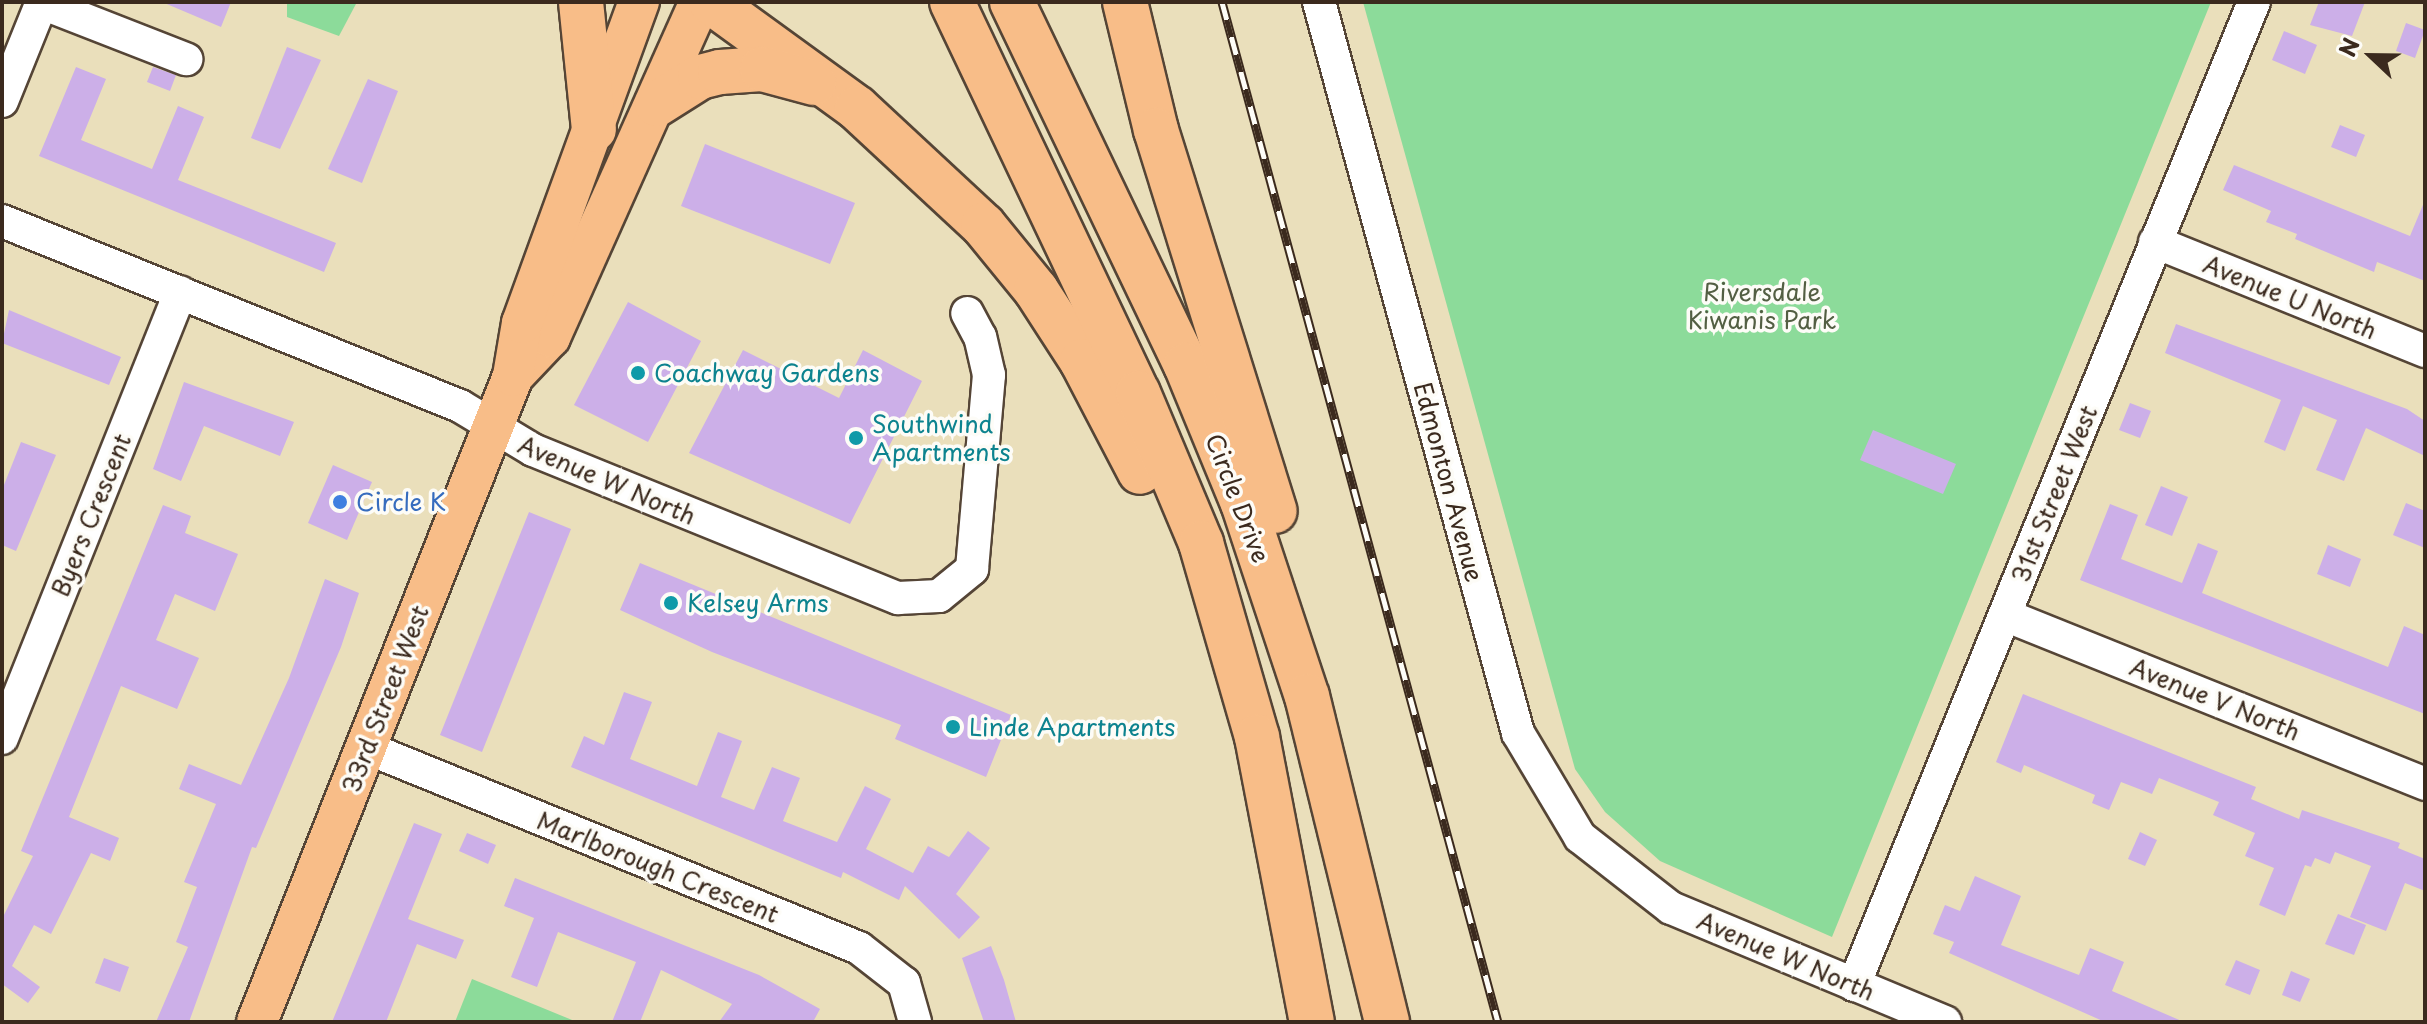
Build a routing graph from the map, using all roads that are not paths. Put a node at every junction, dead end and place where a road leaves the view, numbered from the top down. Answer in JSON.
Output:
{"nodes":[{"id":1,"x":42,"y":2,"type":"edge"},
{"id":2,"x":581,"y":2,"type":"edge"},
{"id":3,"x":639,"y":2,"type":"edge"},
{"id":4,"x":700,"y":2,"type":"edge"},
{"id":5,"x":711,"y":2,"type":"edge"},
{"id":6,"x":952,"y":2,"type":"edge"},
{"id":7,"x":1012,"y":2,"type":"edge"},
{"id":8,"x":1125,"y":2,"type":"edge"},
{"id":9,"x":1319,"y":2,"type":"edge"},
{"id":10,"x":2254,"y":2,"type":"edge"},
{"id":11,"x":186,"y":59,"type":"dead end"},
{"id":12,"x":2,"y":101,"type":"edge"},
{"id":13,"x":657,"y":104,"type":"junction"},
{"id":14,"x":857,"y":108,"type":"junction"},
{"id":15,"x":594,"y":129,"type":"junction"},
{"id":16,"x":2,"y":221,"type":"edge"},
{"id":17,"x":2155,"y":242,"type":"junction"},
{"id":18,"x":180,"y":292,"type":"junction"},
{"id":19,"x":967,"y":313,"type":"dead end"},
{"id":20,"x":2425,"y":351,"type":"edge"},
{"id":21,"x":513,"y":376,"type":"junction"},
{"id":22,"x":493,"y":428,"type":"junction"},
{"id":23,"x":2005,"y":615,"type":"junction"},
{"id":24,"x":1257,"y":737,"type":"junction"},
{"id":25,"x":2,"y":738,"type":"edge"},
{"id":26,"x":367,"y":748,"type":"junction"},
{"id":27,"x":2425,"y":784,"type":"edge"},
{"id":28,"x":1671,"y":908,"type":"joint"},
{"id":29,"x":1854,"y":985,"type":"junction"},
{"id":30,"x":257,"y":1022,"type":"edge"},
{"id":31,"x":915,"y":1022,"type":"edge"},
{"id":32,"x":1312,"y":1022,"type":"edge"},
{"id":33,"x":1387,"y":1022,"type":"edge"},
{"id":34,"x":1397,"y":1022,"type":"edge"},
{"id":35,"x":1945,"y":1022,"type":"edge"}],
"edges":[{"from":1,"to":11,"type":"street"},
{"from":1,"to":12,"type":"street"},
{"from":2,"to":15,"type":"highway"},
{"from":3,"to":15,"type":"main road","name":"33rd Street West"},
{"from":4,"to":13,"type":"main road","name":"33rd Street West"},
{"from":5,"to":14,"type":"highway"},
{"from":6,"to":24,"type":"highway"},
{"from":7,"to":33,"type":"highway","name":"Circle Drive"},
{"from":8,"to":34,"type":"highway"},
{"from":9,"to":28,"type":"street","name":"Edmonton Avenue"},
{"from":10,"to":17,"type":"street","name":"31st Street West"},
{"from":13,"to":14,"type":"highway"},
{"from":13,"to":21,"type":"main road","name":"33rd Street West"},
{"from":14,"to":24,"type":"highway"},
{"from":15,"to":21,"type":"main road","name":"33rd Street West"},
{"from":16,"to":18,"type":"street","name":"Avenue W North"},
{"from":17,"to":20,"type":"street","name":"Avenue U North"},
{"from":17,"to":23,"type":"street","name":"31st Street West"},
{"from":18,"to":22,"type":"street","name":"Avenue W North"},
{"from":18,"to":25,"type":"street","name":"Byers Crescent"},
{"from":19,"to":22,"type":"street","name":"Avenue W North"},
{"from":21,"to":22,"type":"main road","name":"33rd Street West"},
{"from":22,"to":26,"type":"main road","name":"33rd Street West"},
{"from":23,"to":27,"type":"street","name":"Avenue V North"},
{"from":23,"to":29,"type":"street","name":"31st Street West"},
{"from":24,"to":32,"type":"highway"},
{"from":26,"to":30,"type":"main road","name":"33rd Street West"},
{"from":26,"to":31,"type":"street","name":"Marlborough Crescent"},
{"from":28,"to":29,"type":"street","name":"Avenue W North"},
{"from":29,"to":35,"type":"street","name":"Avenue W North"}]}
